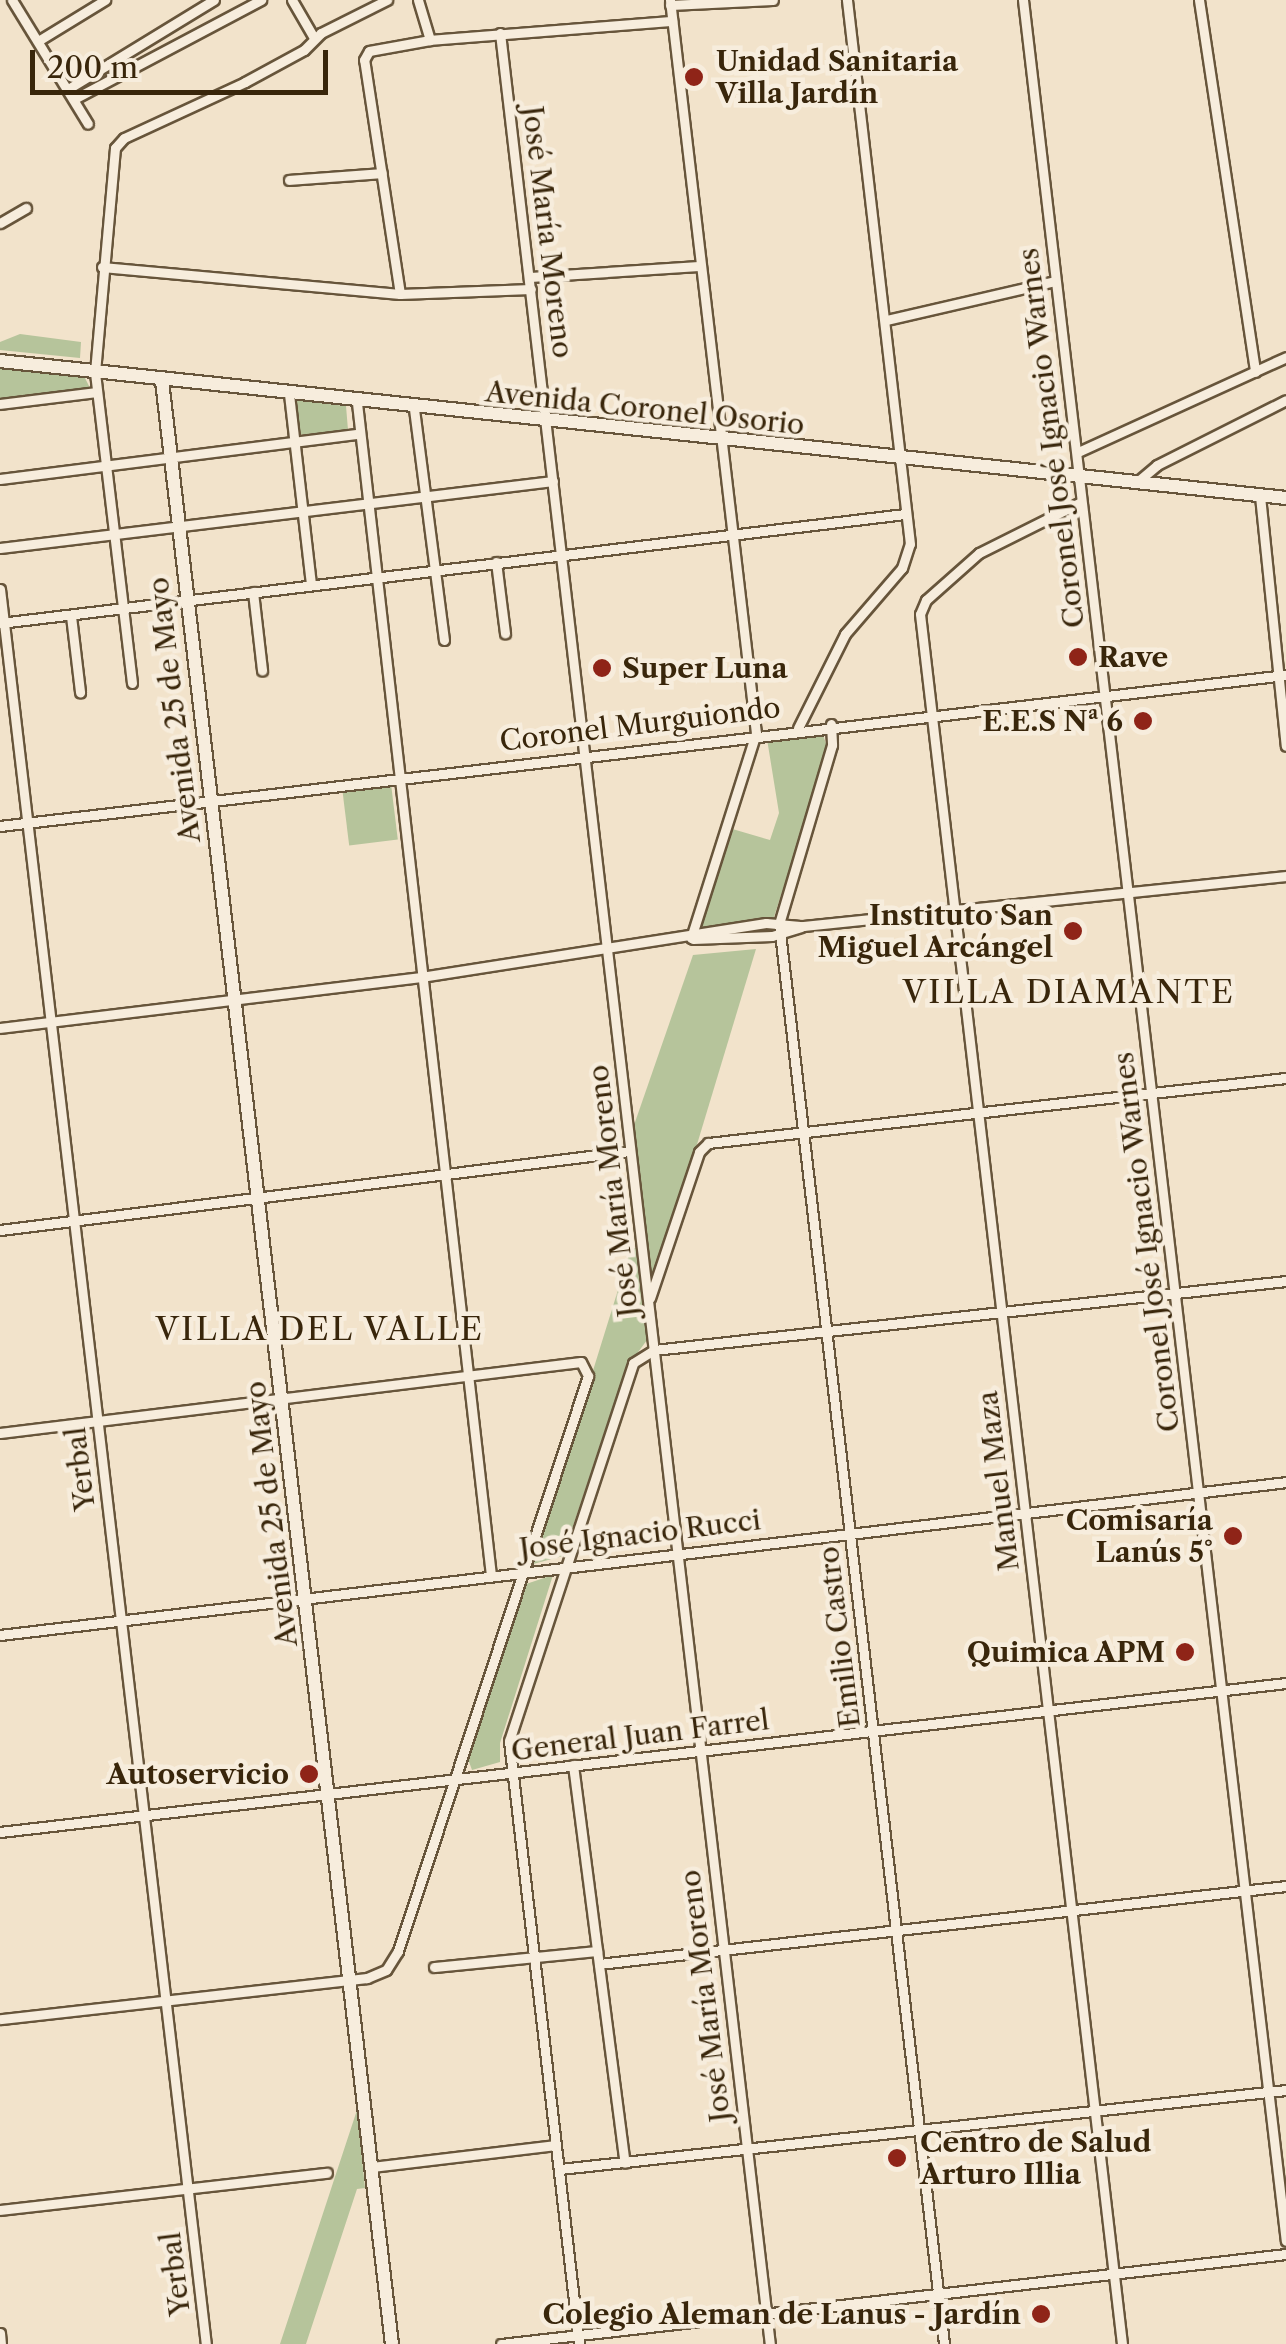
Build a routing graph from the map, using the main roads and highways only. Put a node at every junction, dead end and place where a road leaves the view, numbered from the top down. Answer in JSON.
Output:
{"nodes":[{"id":1,"x":0,"y":361,"type":"edge"},
{"id":2,"x":162,"y":380,"type":"junction"},
{"id":3,"x":1286,"y":498,"type":"edge"},
{"id":4,"x":392,"y":2344,"type":"edge"}],
"edges":[{"from":1,"to":2,"type":"main road","name":"Avenida Coronel Osorio"},
{"from":2,"to":3,"type":"main road","name":"Avenida Coronel Osorio"},
{"from":2,"to":4,"type":"main road","name":"Avenida 25 de Mayo"}]}
